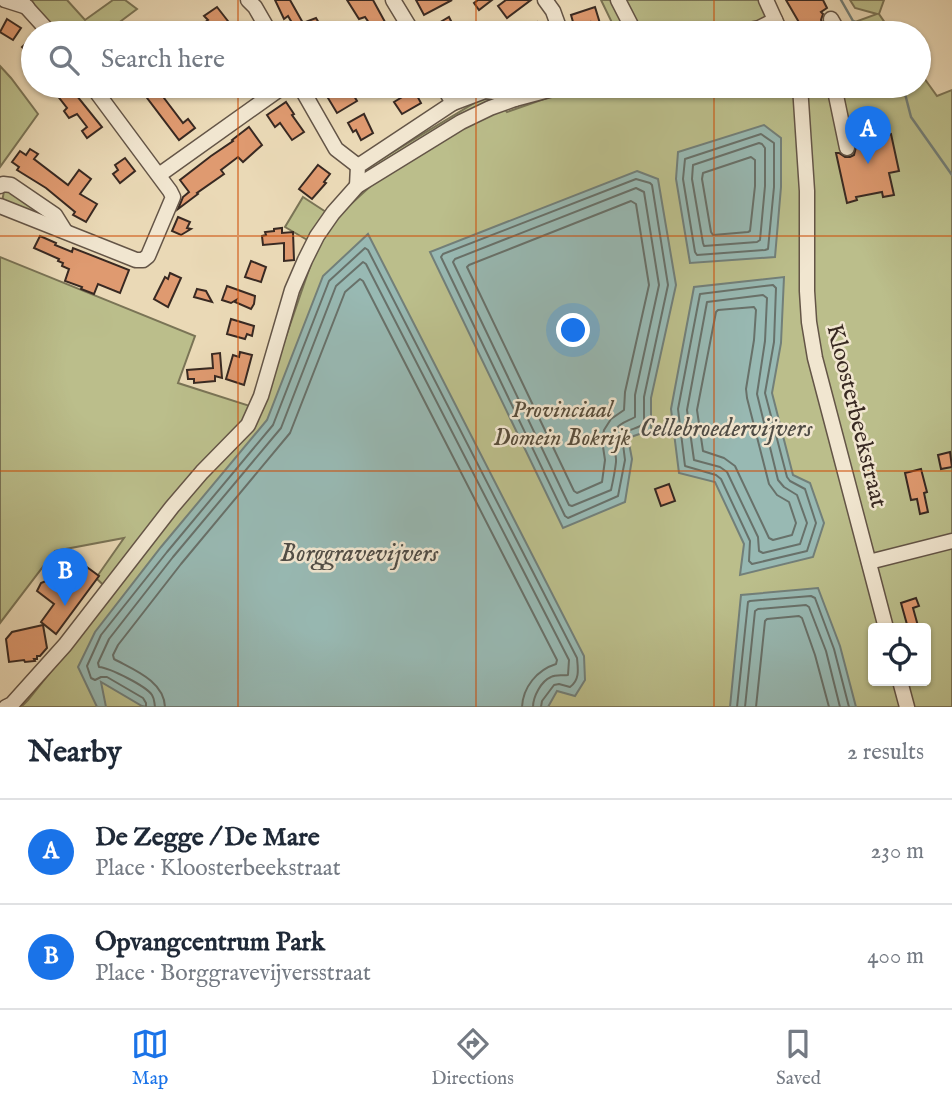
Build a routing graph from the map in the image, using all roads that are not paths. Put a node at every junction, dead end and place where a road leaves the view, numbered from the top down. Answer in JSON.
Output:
{"nodes":[{"id":1,"x":5,"y":0,"type":"edge"},
{"id":2,"x":248,"y":0,"type":"edge"},
{"id":3,"x":393,"y":0,"type":"edge"},
{"id":4,"x":545,"y":0,"type":"edge"},
{"id":5,"x":618,"y":0,"type":"edge"},
{"id":6,"x":766,"y":0,"type":"edge"},
{"id":7,"x":24,"y":4,"type":"edge"},
{"id":8,"x":39,"y":21,"type":"edge"},
{"id":9,"x":263,"y":21,"type":"edge"},
{"id":10,"x":405,"y":21,"type":"edge"},
{"id":11,"x":557,"y":21,"type":"edge"},
{"id":12,"x":629,"y":21,"type":"edge"},
{"id":13,"x":775,"y":21,"type":"edge"},
{"id":14,"x":101,"y":98,"type":"edge"},
{"id":15,"x":267,"y":98,"type":"edge"},
{"id":16,"x":307,"y":98,"type":"edge"},
{"id":17,"x":450,"y":98,"type":"edge"},
{"id":18,"x":466,"y":98,"type":"edge"},
{"id":19,"x":519,"y":98,"type":"edge"},
{"id":20,"x":801,"y":98,"type":"edge"},
{"id":21,"x":837,"y":98,"type":"edge"},
{"id":22,"x":515,"y":99,"type":"joint"},
{"id":23,"x":453,"y":103,"type":"junction"},
{"id":24,"x":847,"y":148,"type":"dead end"},
{"id":25,"x":358,"y":166,"type":"junction"},
{"id":26,"x":159,"y":175,"type":"junction"},
{"id":27,"x":0,"y":186,"type":"edge"},
{"id":28,"x":357,"y":186,"type":"junction"},
{"id":29,"x":0,"y":206,"type":"edge"},
{"id":30,"x":65,"y":231,"type":"junction"},
{"id":31,"x":952,"y":541,"type":"edge"},
{"id":32,"x":869,"y":562,"type":"junction"},
{"id":33,"x":885,"y":623,"type":"edge"},
{"id":34,"x":901,"y":686,"type":"edge"},
{"id":35,"x":6,"y":707,"type":"edge"},
{"id":36,"x":906,"y":707,"type":"edge"}],
"edges":[{"from":1,"to":7,"type":"street"},
{"from":2,"to":9,"type":"street"},
{"from":3,"to":10,"type":"street"},
{"from":4,"to":11,"type":"street"},
{"from":5,"to":12,"type":"street"},
{"from":6,"to":13,"type":"street"},
{"from":7,"to":8,"type":"street"},
{"from":14,"to":26,"type":"street"},
{"from":15,"to":26,"type":"street"},
{"from":16,"to":25,"type":"street"},
{"from":17,"to":23,"type":"street"},
{"from":18,"to":23,"type":"street"},
{"from":19,"to":22,"type":"street"},
{"from":20,"to":32,"type":"street","name":"Kloosterbeekstraat"},
{"from":21,"to":24,"type":"street"},
{"from":22,"to":28,"type":"street"},
{"from":23,"to":25,"type":"street"},
{"from":25,"to":28,"type":"street"},
{"from":26,"to":30,"type":"street"},
{"from":27,"to":30,"type":"street"},
{"from":28,"to":35,"type":"street"},
{"from":29,"to":30,"type":"street"},
{"from":31,"to":32,"type":"street"},
{"from":32,"to":33,"type":"street","name":"Kloosterbeekstraat"},
{"from":34,"to":36,"type":"street"}]}
